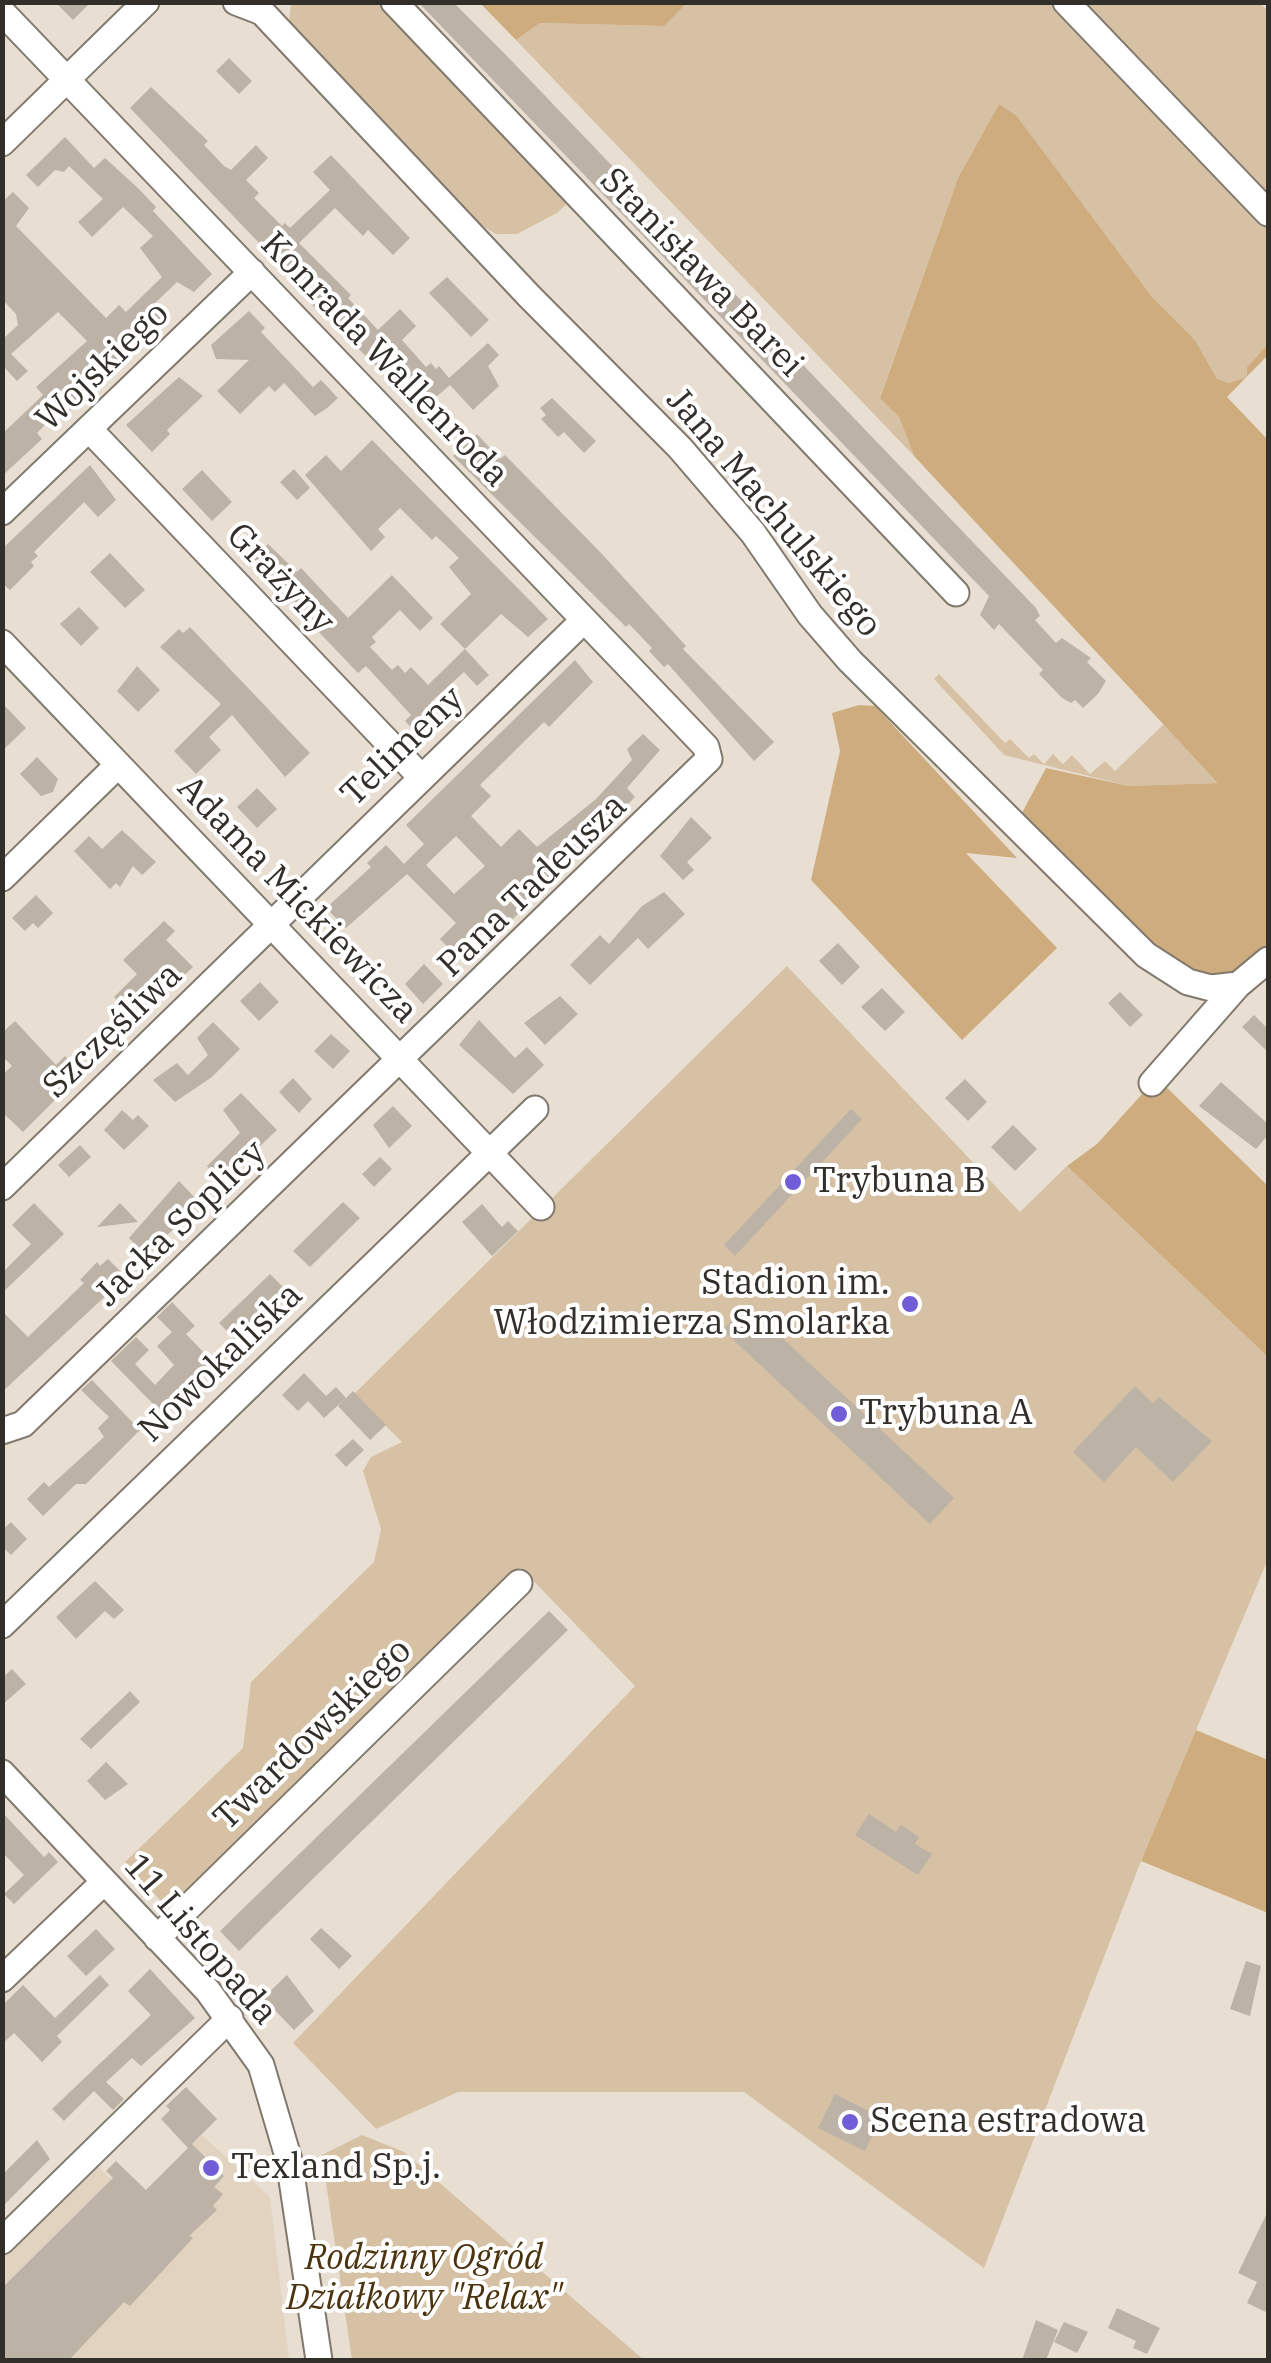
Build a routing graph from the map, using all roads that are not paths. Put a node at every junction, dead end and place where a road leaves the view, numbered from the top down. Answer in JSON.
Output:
{"nodes":[{"id":1,"x":146,"y":2,"type":"edge"},
{"id":2,"x":236,"y":2,"type":"edge"},
{"id":3,"x":394,"y":2,"type":"edge"},
{"id":4,"x":1066,"y":2,"type":"edge"},
{"id":5,"x":2,"y":12,"type":"edge"},
{"id":6,"x":68,"y":80,"type":"junction"},
{"id":7,"x":2,"y":143,"type":"edge"},
{"id":8,"x":1268,"y":213,"type":"edge"},
{"id":9,"x":252,"y":272,"type":"junction"},
{"id":10,"x":89,"y":429,"type":"junction"},
{"id":11,"x":2,"y":512,"type":"edge"},
{"id":12,"x":956,"y":593,"type":"dead end"},
{"id":13,"x":584,"y":620,"type":"junction"},
{"id":14,"x":2,"y":643,"type":"edge"},
{"id":15,"x":709,"y":760,"type":"joint"},
{"id":16,"x":118,"y":765,"type":"junction"},
{"id":17,"x":421,"y":777,"type":"junction"},
{"id":18,"x":2,"y":878,"type":"edge"},
{"id":19,"x":272,"y":926,"type":"junction"},
{"id":20,"x":1268,"y":960,"type":"edge"},
{"id":21,"x":1238,"y":985,"type":"junction"},
{"id":22,"x":403,"y":1060,"type":"junction"},
{"id":23,"x":1152,"y":1083,"type":"dead end"},
{"id":24,"x":535,"y":1108,"type":"dead end"},
{"id":25,"x":489,"y":1152,"type":"junction"},
{"id":26,"x":2,"y":1188,"type":"edge"},
{"id":27,"x":542,"y":1207,"type":"dead end"},
{"id":28,"x":2,"y":1431,"type":"edge"},
{"id":29,"x":519,"y":1583,"type":"dead end"},
{"id":30,"x":2,"y":1624,"type":"edge"},
{"id":31,"x":2,"y":1774,"type":"edge"},
{"id":32,"x":104,"y":1882,"type":"junction"},
{"id":33,"x":157,"y":1938,"type":"junction"},
{"id":34,"x":2,"y":1979,"type":"edge"},
{"id":35,"x":230,"y":2018,"type":"junction"},
{"id":36,"x":2,"y":2242,"type":"edge"},
{"id":37,"x":319,"y":2360,"type":"edge"}],
"edges":[{"from":1,"to":6,"type":"street"},
{"from":2,"to":21,"type":"street","name":"Jana Machulskiego"},
{"from":3,"to":12,"type":"street","name":"Stanisława Barei"},
{"from":4,"to":8,"type":"street"},
{"from":5,"to":6,"type":"street","name":"Konrada Wallenroda"},
{"from":6,"to":7,"type":"street"},
{"from":6,"to":9,"type":"street","name":"Konrada Wallenroda"},
{"from":9,"to":10,"type":"street","name":"Wojskiego"},
{"from":9,"to":13,"type":"street","name":"Konrada Wallenroda"},
{"from":10,"to":11,"type":"street","name":"Wojskiego"},
{"from":10,"to":17,"type":"street","name":"Grażyny"},
{"from":13,"to":15,"type":"street","name":"Konrada Wallenroda"},
{"from":13,"to":17,"type":"street","name":"Telimeny"},
{"from":14,"to":16,"type":"street","name":"Adama Mickiewicza"},
{"from":15,"to":22,"type":"street","name":"Pana Tadeusza"},
{"from":16,"to":18,"type":"street"},
{"from":16,"to":19,"type":"street","name":"Adama Mickiewicza"},
{"from":17,"to":19,"type":"street","name":"Telimeny"},
{"from":19,"to":22,"type":"street","name":"Adama Mickiewicza"},
{"from":19,"to":26,"type":"street","name":"Szczęśliwa"},
{"from":20,"to":21,"type":"street"},
{"from":21,"to":23,"type":"street"},
{"from":22,"to":25,"type":"street","name":"Adama Mickiewicza"},
{"from":22,"to":28,"type":"street","name":"Jacka Soplicy"},
{"from":24,"to":25,"type":"street","name":"Nowokaliska"},
{"from":25,"to":27,"type":"street","name":"Adama Mickiewicza"},
{"from":25,"to":30,"type":"street","name":"Nowokaliska"},
{"from":29,"to":33,"type":"street","name":"Twardowskiego"},
{"from":31,"to":32,"type":"street","name":"11 Listopada"},
{"from":32,"to":33,"type":"street","name":"11 Listopada"},
{"from":32,"to":34,"type":"street"},
{"from":33,"to":35,"type":"street","name":"11 Listopada"},
{"from":35,"to":36,"type":"street"},
{"from":35,"to":37,"type":"street","name":"11 Listopada"}]}
